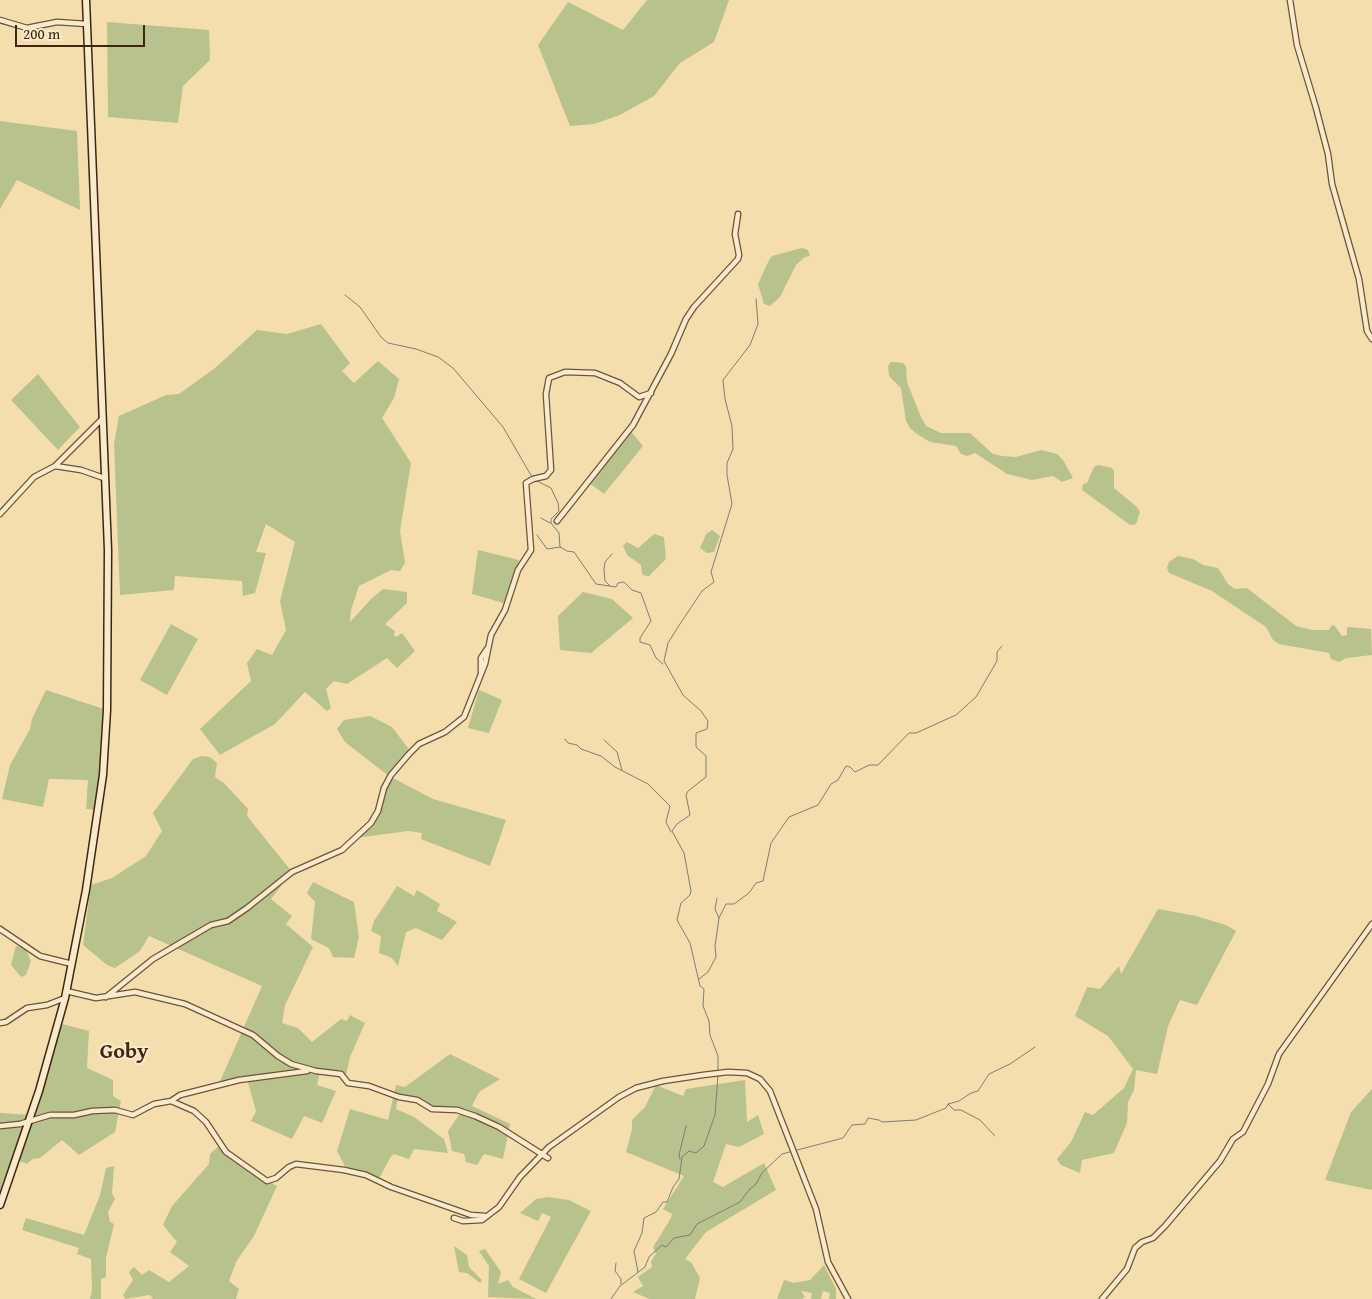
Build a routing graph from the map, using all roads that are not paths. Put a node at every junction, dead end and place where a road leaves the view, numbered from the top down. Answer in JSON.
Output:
{"nodes":[{"id":1,"x":86,"y":0,"type":"edge"},
{"id":2,"x":1290,"y":0,"type":"edge"},
{"id":3,"x":0,"y":20,"type":"edge"},
{"id":4,"x":87,"y":24,"type":"junction"},
{"id":5,"x":738,"y":214,"type":"dead end"},
{"id":6,"x":1372,"y":339,"type":"edge"},
{"id":7,"x":651,"y":393,"type":"junction"},
{"id":8,"x":101,"y":420,"type":"junction"},
{"id":9,"x":55,"y":466,"type":"junction"},
{"id":10,"x":104,"y":478,"type":"junction"},
{"id":11,"x":0,"y":514,"type":"edge"},
{"id":12,"x":557,"y":521,"type":"dead end"},
{"id":13,"x":1372,"y":924,"type":"edge"},
{"id":14,"x":0,"y":929,"type":"edge"},
{"id":15,"x":72,"y":964,"type":"junction"},
{"id":16,"x":65,"y":995,"type":"junction"},
{"id":17,"x":106,"y":996,"type":"junction"},
{"id":18,"x":0,"y":1023,"type":"edge"},
{"id":19,"x":316,"y":1071,"type":"junction"},
{"id":20,"x":171,"y":1102,"type":"junction"},
{"id":21,"x":29,"y":1120,"type":"junction"},
{"id":22,"x":0,"y":1126,"type":"edge"},
{"id":23,"x":541,"y":1154,"type":"junction"},
{"id":24,"x":548,"y":1158,"type":"dead end"},
{"id":25,"x":0,"y":1206,"type":"edge"},
{"id":26,"x":489,"y":1215,"type":"junction"},
{"id":27,"x":454,"y":1218,"type":"dead end"},
{"id":28,"x":848,"y":1299,"type":"edge"},
{"id":29,"x":1102,"y":1299,"type":"edge"}],
"edges":[{"from":1,"to":4,"type":"main road"},
{"from":2,"to":6,"type":"street"},
{"from":3,"to":4,"type":"street"},
{"from":4,"to":8,"type":"main road"},
{"from":5,"to":7,"type":"street"},
{"from":7,"to":12,"type":"street"},
{"from":7,"to":17,"type":"street"},
{"from":8,"to":9,"type":"street"},
{"from":8,"to":10,"type":"main road"},
{"from":9,"to":10,"type":"street"},
{"from":9,"to":11,"type":"street"},
{"from":10,"to":15,"type":"main road"},
{"from":13,"to":29,"type":"street"},
{"from":14,"to":15,"type":"street"},
{"from":15,"to":16,"type":"main road"},
{"from":16,"to":17,"type":"street"},
{"from":16,"to":18,"type":"street"},
{"from":16,"to":21,"type":"main road"},
{"from":17,"to":19,"type":"street"},
{"from":19,"to":20,"type":"street"},
{"from":19,"to":23,"type":"street"},
{"from":20,"to":21,"type":"street"},
{"from":20,"to":26,"type":"street"},
{"from":21,"to":22,"type":"street"},
{"from":21,"to":25,"type":"main road"},
{"from":23,"to":24,"type":"street"},
{"from":23,"to":26,"type":"street"},
{"from":23,"to":28,"type":"street"},
{"from":26,"to":27,"type":"street"}]}
